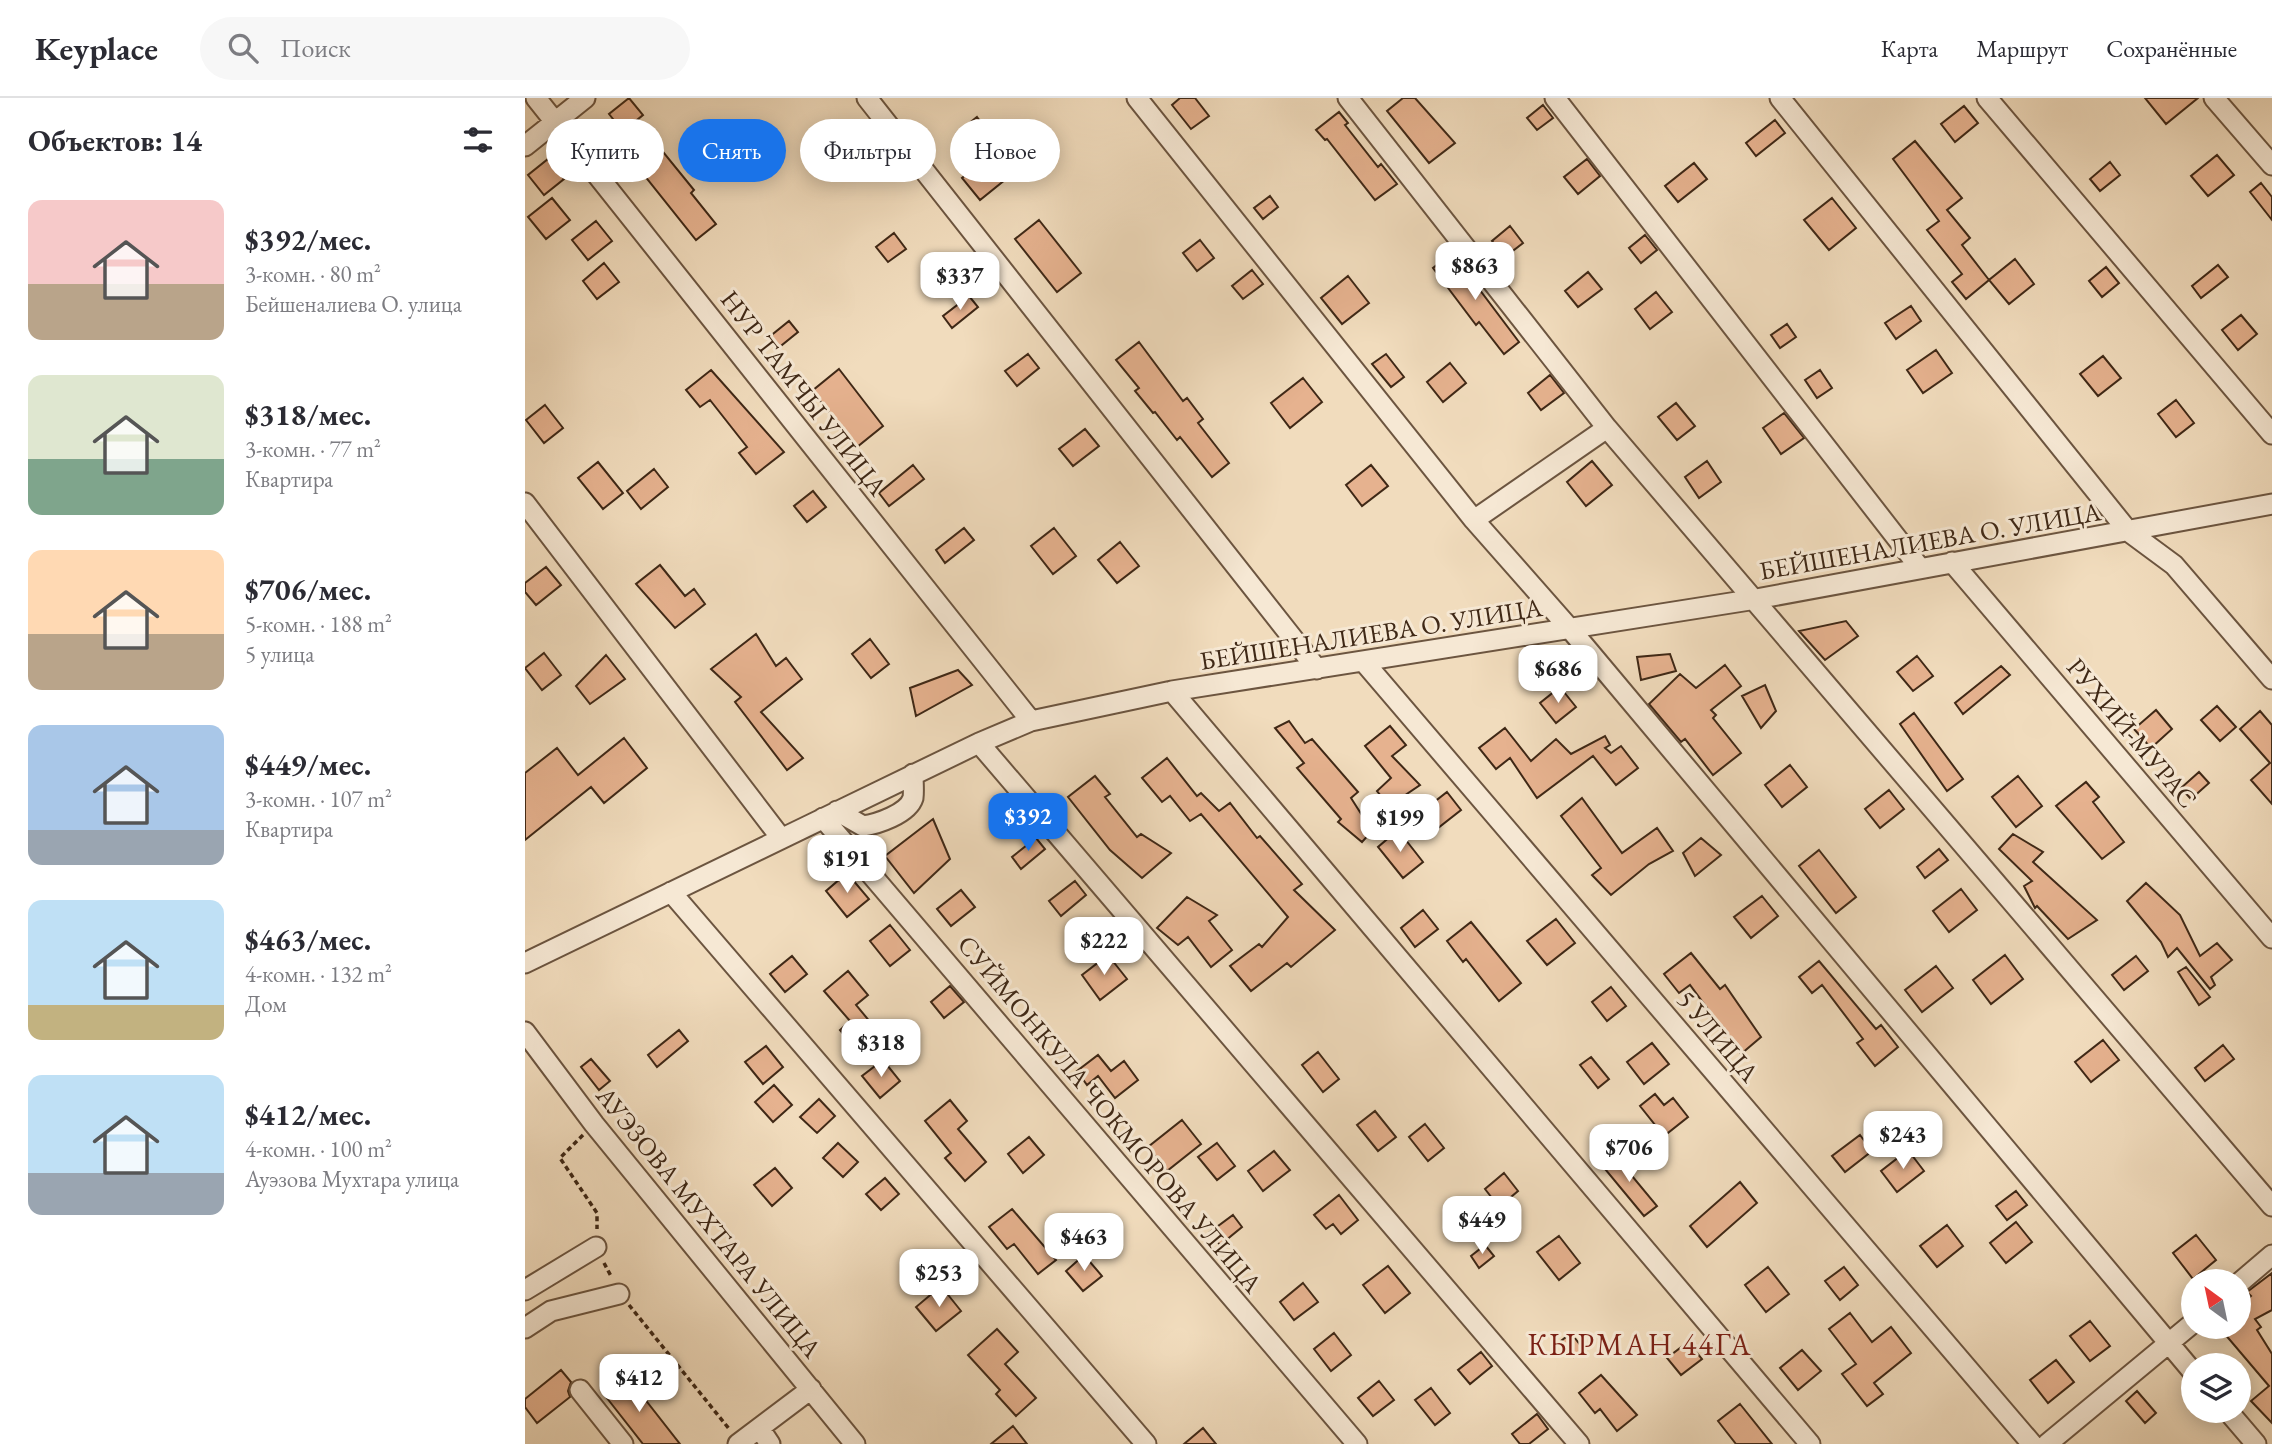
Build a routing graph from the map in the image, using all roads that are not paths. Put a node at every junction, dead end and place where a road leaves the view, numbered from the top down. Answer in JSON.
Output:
{"nodes":[{"id":1,"x":536,"y":98,"type":"edge"},
{"id":2,"x":586,"y":98,"type":"edge"},
{"id":3,"x":867,"y":98,"type":"edge"},
{"id":4,"x":1137,"y":98,"type":"edge"},
{"id":5,"x":1348,"y":98,"type":"edge"},
{"id":6,"x":1555,"y":98,"type":"edge"},
{"id":7,"x":1780,"y":98,"type":"edge"},
{"id":8,"x":1987,"y":98,"type":"edge"},
{"id":9,"x":2214,"y":98,"type":"edge"},
{"id":10,"x":553,"y":119,"type":"edge"},
{"id":11,"x":559,"y":119,"type":"edge"},
{"id":12,"x":546,"y":129,"type":"edge"},
{"id":13,"x":525,"y":146,"type":"edge"},
{"id":14,"x":2272,"y":165,"type":"edge"},
{"id":15,"x":603,"y":182,"type":"edge"},
{"id":16,"x":1607,"y":428,"type":"junction"},
{"id":17,"x":2272,"y":434,"type":"edge"},
{"id":18,"x":525,"y":503,"type":"edge"},
{"id":19,"x":2272,"y":504,"type":"edge"},
{"id":20,"x":1474,"y":520,"type":"junction"},
{"id":21,"x":2128,"y":531,"type":"junction"},
{"id":22,"x":1952,"y":562,"type":"junction"},
{"id":23,"x":1920,"y":568,"type":"junction"},
{"id":24,"x":1756,"y":600,"type":"junction"},
{"id":25,"x":1571,"y":630,"type":"junction"},
{"id":26,"x":1364,"y":662,"type":"junction"},
{"id":27,"x":1317,"y":669,"type":"junction"},
{"id":28,"x":2272,"y":679,"type":"edge"},
{"id":29,"x":1172,"y":691,"type":"junction"},
{"id":30,"x":1031,"y":721,"type":"junction"},
{"id":31,"x":979,"y":743,"type":"junction"},
{"id":32,"x":913,"y":774,"type":"junction"},
{"id":33,"x":830,"y":815,"type":"junction"},
{"id":34,"x":781,"y":838,"type":"junction"},
{"id":35,"x":671,"y":892,"type":"junction"},
{"id":36,"x":2272,"y":938,"type":"edge"},
{"id":37,"x":525,"y":963,"type":"edge"},
{"id":38,"x":525,"y":1032,"type":"edge"},
{"id":39,"x":2272,"y":1206,"type":"edge"},
{"id":40,"x":596,"y":1247,"type":"dead end"},
{"id":41,"x":2272,"y":1255,"type":"edge"},
{"id":42,"x":2251,"y":1273,"type":"edge"},
{"id":43,"x":525,"y":1290,"type":"edge"},
{"id":44,"x":619,"y":1294,"type":"dead end"},
{"id":45,"x":525,"y":1328,"type":"edge"},
{"id":46,"x":2181,"y":1333,"type":"edge"},
{"id":47,"x":2168,"y":1344,"type":"junction"},
{"id":48,"x":2181,"y":1359,"type":"edge"},
{"id":49,"x":811,"y":1389,"type":"junction"},
{"id":50,"x":580,"y":1390,"type":"dead end"},
{"id":51,"x":2238,"y":1423,"type":"edge"},
{"id":52,"x":765,"y":1436,"type":"edge"},
{"id":53,"x":623,"y":1444,"type":"edge"},
{"id":54,"x":738,"y":1444,"type":"edge"},
{"id":55,"x":855,"y":1444,"type":"edge"},
{"id":56,"x":1146,"y":1444,"type":"edge"},
{"id":57,"x":1357,"y":1444,"type":"edge"},
{"id":58,"x":1579,"y":1444,"type":"edge"},
{"id":59,"x":1810,"y":1444,"type":"edge"},
{"id":60,"x":2032,"y":1444,"type":"edge"},
{"id":61,"x":2047,"y":1444,"type":"edge"},
{"id":62,"x":2256,"y":1444,"type":"edge"}],
"edges":[{"from":1,"to":10,"type":"street","name":"НУР ТАМЧЫ УЛИЦА"},
{"from":2,"to":11,"type":"street"},
{"from":3,"to":27,"type":"street"},
{"from":4,"to":20,"type":"street"},
{"from":5,"to":16,"type":"street"},
{"from":6,"to":23,"type":"street"},
{"from":7,"to":21,"type":"street"},
{"from":8,"to":17,"type":"street"},
{"from":9,"to":14,"type":"street"},
{"from":12,"to":13,"type":"street"},
{"from":15,"to":30,"type":"street","name":"НУР ТАМЧЫ УЛИЦА"},
{"from":16,"to":20,"type":"street"},
{"from":16,"to":24,"type":"street"},
{"from":18,"to":34,"type":"street"},
{"from":19,"to":21,"type":"street","name":"БЕЙШЕНАЛИЕВА О. УЛИЦА"},
{"from":20,"to":25,"type":"street"},
{"from":21,"to":22,"type":"street","name":"БЕЙШЕНАЛИЕВА О. УЛИЦА"},
{"from":21,"to":28,"type":"street"},
{"from":22,"to":23,"type":"street","name":"БЕЙШЕНАЛИЕВА О. УЛИЦА"},
{"from":22,"to":36,"type":"street","name":"РУХИЙ-МУРАС"},
{"from":23,"to":24,"type":"street","name":"БЕЙШЕНАЛИЕВА О. УЛИЦА"},
{"from":24,"to":25,"type":"street","name":"БЕЙШЕНАЛИЕВА О. УЛИЦА"},
{"from":24,"to":39,"type":"street"},
{"from":25,"to":26,"type":"street","name":"БЕЙШЕНАЛИЕВА О. УЛИЦА"},
{"from":25,"to":47,"type":"street"},
{"from":26,"to":27,"type":"street","name":"БЕЙШЕНАЛИЕВА О. УЛИЦА"},
{"from":26,"to":60,"type":"street","name":"5 УЛИЦА"},
{"from":27,"to":29,"type":"street","name":"БЕЙШЕНАЛИЕВА О. УЛИЦА"},
{"from":29,"to":30,"type":"street","name":"БЕЙШЕНАЛИЕВА О. УЛИЦА"},
{"from":29,"to":59,"type":"street"},
{"from":30,"to":31,"type":"street","name":"БЕЙШЕНАЛИЕВА О. УЛИЦА"},
{"from":31,"to":32,"type":"street","name":"БЕЙШЕНАЛИЕВА О. УЛИЦА"},
{"from":31,"to":58,"type":"street"},
{"from":32,"to":33,"type":"street","name":"БЕЙШЕНАЛИЕВА О. УЛИЦА"},
{"from":32,"to":33,"type":"street"},
{"from":33,"to":34,"type":"street","name":"БЕЙШЕНАЛИЕВА О. УЛИЦА"},
{"from":33,"to":57,"type":"street","name":"СУЙМОНКУЛА ЧОКМОРОВА УЛИЦА"},
{"from":34,"to":35,"type":"street","name":"БЕЙШЕНАЛИЕВА О. УЛИЦА"},
{"from":35,"to":37,"type":"street","name":"БЕЙШЕНАЛИЕВА О. УЛИЦА"},
{"from":35,"to":56,"type":"street"},
{"from":38,"to":49,"type":"street","name":"АУЭЗОВА МУХТАРА УЛИЦА"},
{"from":40,"to":43,"type":"street"},
{"from":41,"to":42,"type":"street"},
{"from":44,"to":45,"type":"street"},
{"from":46,"to":47,"type":"street"},
{"from":47,"to":48,"type":"street"},
{"from":47,"to":61,"type":"street"},
{"from":49,"to":52,"type":"street"},
{"from":49,"to":55,"type":"street","name":"АУЭЗОВА МУХТАРА УЛИЦА"},
{"from":50,"to":53,"type":"street"},
{"from":51,"to":62,"type":"street"},
{"from":52,"to":54,"type":"street"}]}
